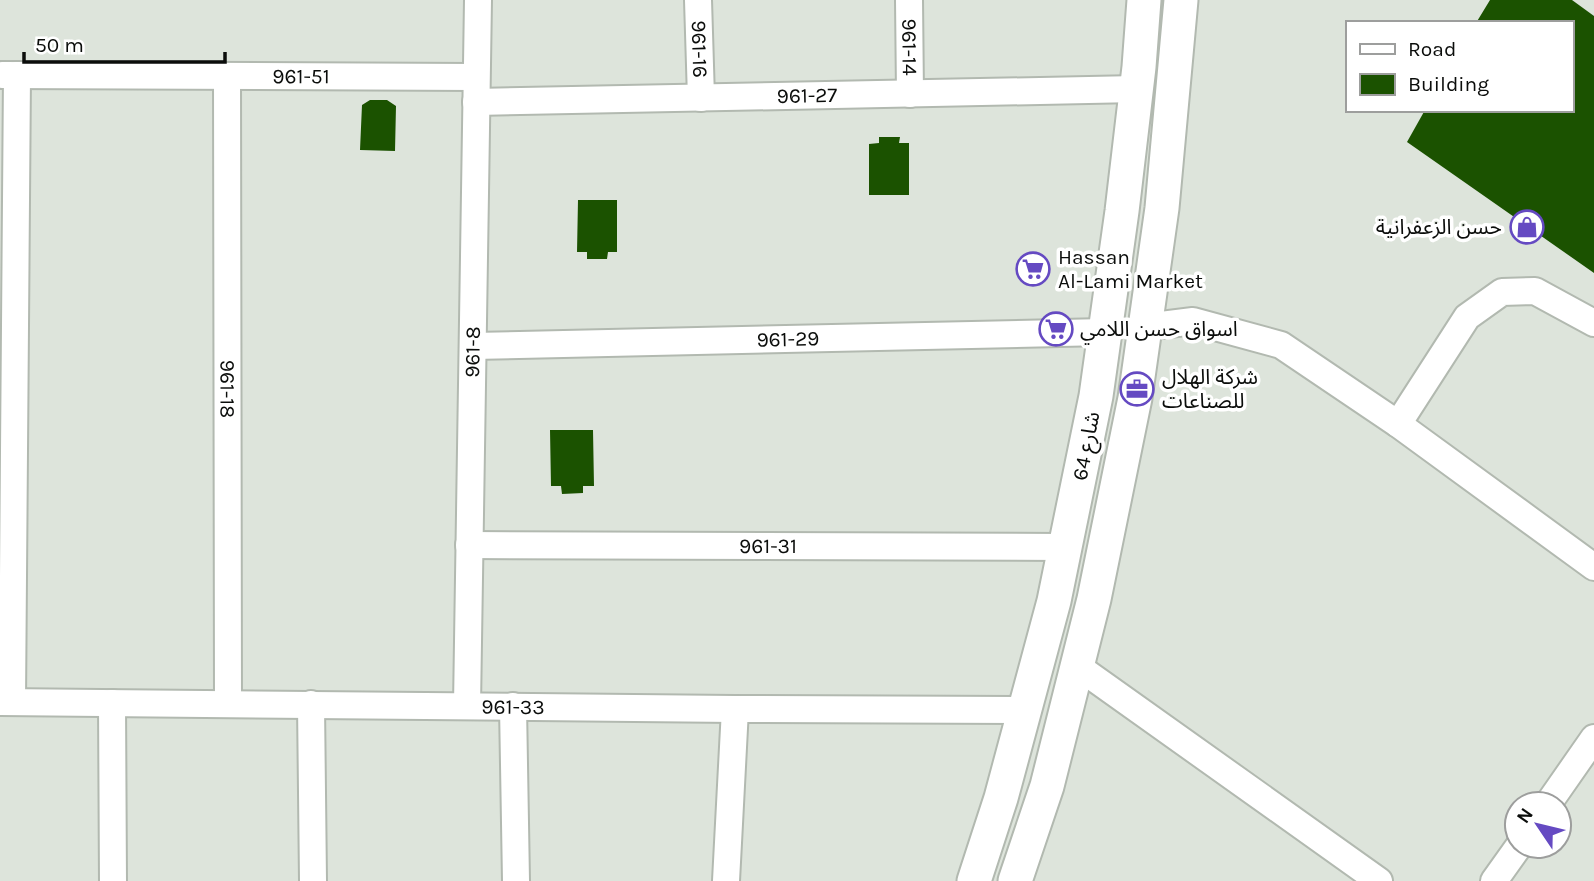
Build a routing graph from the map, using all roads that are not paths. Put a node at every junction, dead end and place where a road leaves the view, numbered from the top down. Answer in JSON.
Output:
{"nodes":[{"id":1,"x":478,"y":0,"type":"edge"},
{"id":2,"x":698,"y":0,"type":"edge"},
{"id":3,"x":909,"y":0,"type":"edge"},
{"id":4,"x":1144,"y":0,"type":"edge"},
{"id":5,"x":1181,"y":0,"type":"edge"},
{"id":6,"x":9,"y":75,"type":"edge"},
{"id":7,"x":227,"y":76,"type":"junction"},
{"id":8,"x":1137,"y":89,"type":"junction"},
{"id":9,"x":476,"y":90,"type":"junction"},
{"id":10,"x":910,"y":94,"type":"junction"},
{"id":11,"x":701,"y":98,"type":"junction"},
{"id":12,"x":1594,"y":323,"type":"edge"},
{"id":13,"x":1145,"y":327,"type":"junction"},
{"id":14,"x":1105,"y":332,"type":"junction"},
{"id":15,"x":472,"y":346,"type":"junction"},
{"id":16,"x":1398,"y":424,"type":"junction"},
{"id":17,"x":470,"y":545,"type":"junction"},
{"id":18,"x":1065,"y":547,"type":"junction"},
{"id":19,"x":1594,"y":567,"type":"edge"},
{"id":20,"x":1077,"y":666,"type":"junction"},
{"id":21,"x":6,"y":702,"type":"edge"},
{"id":22,"x":112,"y":703,"type":"junction"},
{"id":23,"x":228,"y":704,"type":"junction"},
{"id":24,"x":311,"y":704,"type":"junction"},
{"id":25,"x":467,"y":706,"type":"junction"},
{"id":26,"x":513,"y":706,"type":"junction"},
{"id":27,"x":735,"y":709,"type":"junction"},
{"id":28,"x":1025,"y":710,"type":"junction"},
{"id":29,"x":1594,"y":738,"type":"edge"},
{"id":30,"x":1558,"y":790,"type":"edge"},
{"id":31,"x":1509,"y":860,"type":"edge"},
{"id":32,"x":113,"y":881,"type":"edge"},
{"id":33,"x":313,"y":881,"type":"edge"},
{"id":34,"x":516,"y":881,"type":"edge"},
{"id":35,"x":726,"y":881,"type":"edge"},
{"id":36,"x":974,"y":881,"type":"edge"},
{"id":37,"x":1015,"y":881,"type":"edge"},
{"id":38,"x":1380,"y":881,"type":"edge"},
{"id":39,"x":1494,"y":881,"type":"edge"}],
"edges":[{"from":1,"to":9,"type":"street","name":"961-8"},
{"from":2,"to":11,"type":"street","name":"961-16"},
{"from":3,"to":10,"type":"street","name":"961-14"},
{"from":4,"to":8,"type":"main road","name":"شارع 64"},
{"from":5,"to":13,"type":"main road","name":"شارع 64"},
{"from":6,"to":7,"type":"street","name":"961-51"},
{"from":6,"to":21,"type":"street"},
{"from":7,"to":9,"type":"street","name":"961-51"},
{"from":7,"to":23,"type":"street","name":"961-18"},
{"from":8,"to":10,"type":"street","name":"961-27"},
{"from":8,"to":14,"type":"main road","name":"شارع 64"},
{"from":9,"to":11,"type":"street","name":"961-27"},
{"from":9,"to":15,"type":"street","name":"961-8"},
{"from":10,"to":11,"type":"street","name":"961-27"},
{"from":12,"to":16,"type":"street"},
{"from":13,"to":16,"type":"street"},
{"from":13,"to":20,"type":"main road","name":"شارع 64"},
{"from":14,"to":15,"type":"street","name":"961-29"},
{"from":14,"to":18,"type":"main road","name":"شارع 64"},
{"from":15,"to":17,"type":"street","name":"961-8"},
{"from":16,"to":19,"type":"street"},
{"from":17,"to":18,"type":"street","name":"961-31"},
{"from":17,"to":25,"type":"street","name":"961-8"},
{"from":18,"to":28,"type":"main road","name":"شارع 64"},
{"from":20,"to":37,"type":"main road","name":"شارع 64"},
{"from":20,"to":38,"type":"street"},
{"from":21,"to":22,"type":"street","name":"961-33"},
{"from":22,"to":23,"type":"street","name":"961-33"},
{"from":22,"to":32,"type":"street"},
{"from":23,"to":24,"type":"street","name":"961-33"},
{"from":24,"to":25,"type":"street","name":"961-33"},
{"from":24,"to":33,"type":"street"},
{"from":25,"to":26,"type":"street","name":"961-33"},
{"from":26,"to":27,"type":"street","name":"961-33"},
{"from":26,"to":34,"type":"street"},
{"from":27,"to":28,"type":"street","name":"961-33"},
{"from":27,"to":35,"type":"street"},
{"from":28,"to":36,"type":"main road","name":"شارع 64"},
{"from":29,"to":30,"type":"street"},
{"from":31,"to":39,"type":"street"}]}
